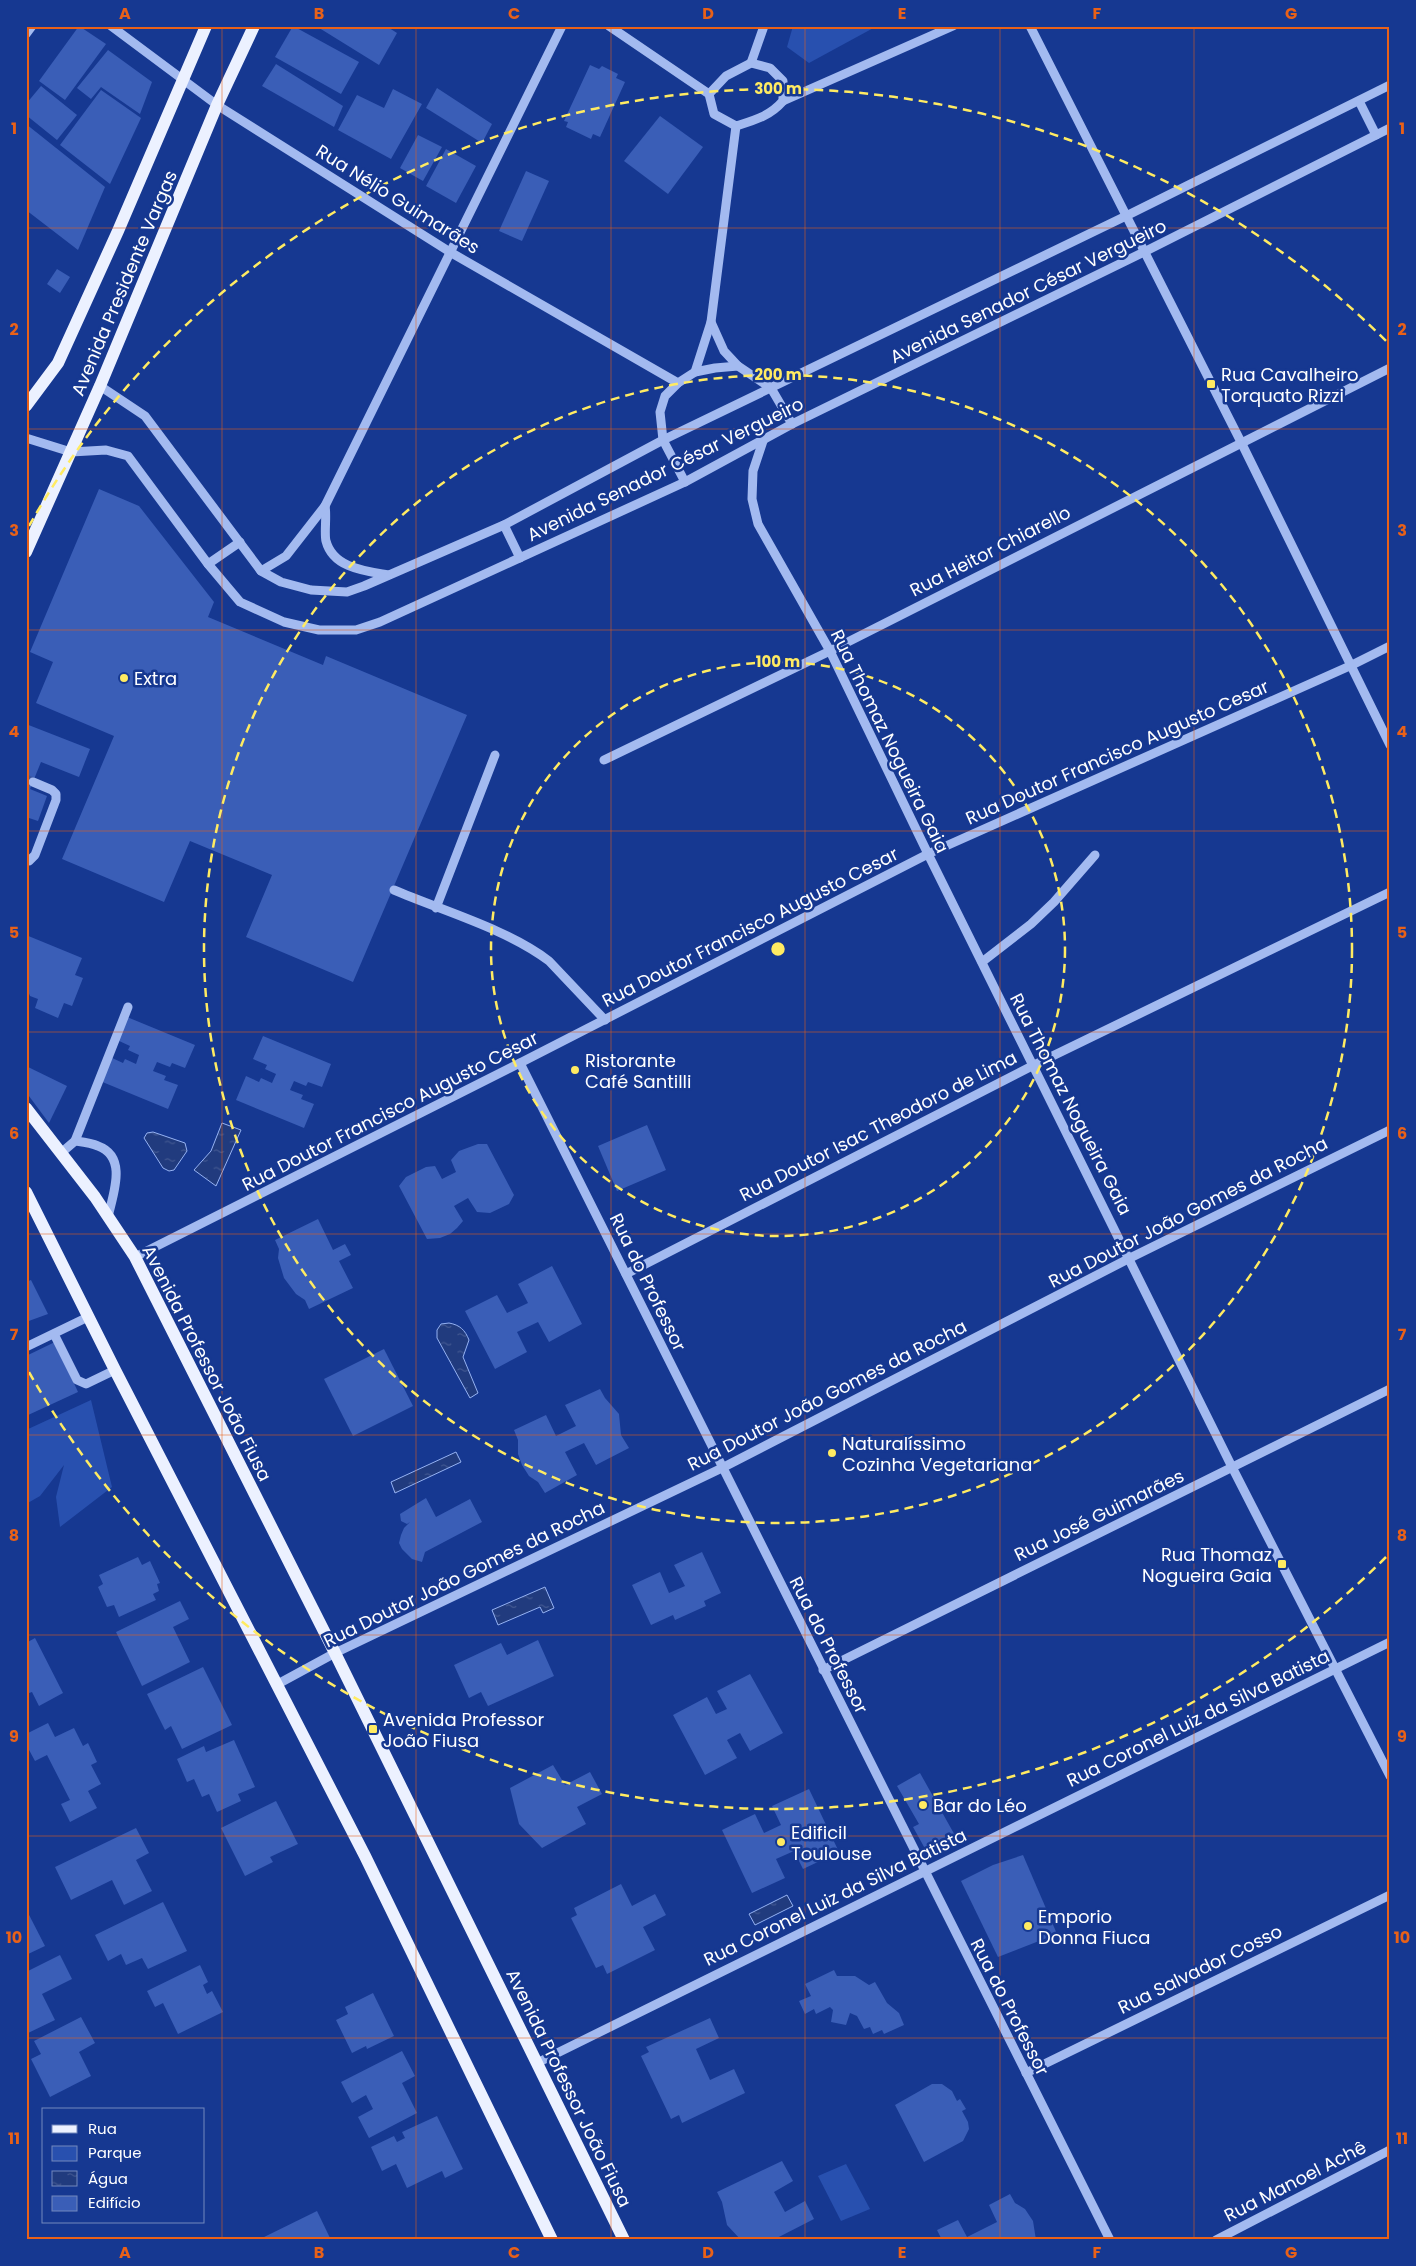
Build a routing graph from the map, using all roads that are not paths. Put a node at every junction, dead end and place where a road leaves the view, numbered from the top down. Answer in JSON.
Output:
{"nodes":[{"id":1,"x":32,"y":26,"type":"edge"},
{"id":2,"x":112,"y":26,"type":"edge"},
{"id":3,"x":206,"y":26,"type":"edge"},
{"id":4,"x":254,"y":26,"type":"edge"},
{"id":5,"x":562,"y":26,"type":"edge"},
{"id":6,"x":609,"y":26,"type":"edge"},
{"id":7,"x":764,"y":26,"type":"edge"},
{"id":8,"x":953,"y":26,"type":"edge"},
{"id":9,"x":1030,"y":26,"type":"edge"},
{"id":10,"x":26,"y":34,"type":"edge"},
{"id":11,"x":751,"y":63,"type":"junction"},
{"id":12,"x":183,"y":80,"type":"junction"},
{"id":13,"x":1390,"y":85,"type":"edge"},
{"id":14,"x":709,"y":94,"type":"junction"},
{"id":15,"x":783,"y":101,"type":"junction"},
{"id":16,"x":1359,"y":102,"type":"junction"},
{"id":17,"x":217,"y":105,"type":"junction"},
{"id":18,"x":736,"y":126,"type":"junction"},
{"id":19,"x":1390,"y":128,"type":"edge"},
{"id":20,"x":1376,"y":135,"type":"junction"},
{"id":21,"x":1126,"y":216,"type":"junction"},
{"id":22,"x":450,"y":252,"type":"junction"},
{"id":23,"x":1144,"y":252,"type":"junction"},
{"id":24,"x":711,"y":322,"type":"junction"},
{"id":25,"x":738,"y":366,"type":"junction"},
{"id":26,"x":1390,"y":368,"type":"edge"},
{"id":27,"x":695,"y":372,"type":"junction"},
{"id":28,"x":678,"y":383,"type":"junction"},
{"id":29,"x":100,"y":386,"type":"junction"},
{"id":30,"x":771,"y":388,"type":"junction"},
{"id":31,"x":26,"y":406,"type":"edge"},
{"id":32,"x":792,"y":424,"type":"junction"},
{"id":33,"x":26,"y":438,"type":"edge"},
{"id":34,"x":664,"y":440,"type":"junction"},
{"id":35,"x":763,"y":440,"type":"junction"},
{"id":36,"x":1241,"y":442,"type":"junction"},
{"id":37,"x":71,"y":452,"type":"junction"},
{"id":38,"x":685,"y":482,"type":"junction"},
{"id":39,"x":325,"y":506,"type":"junction"},
{"id":40,"x":504,"y":525,"type":"junction"},
{"id":41,"x":240,"y":542,"type":"junction"},
{"id":42,"x":26,"y":552,"type":"edge"},
{"id":43,"x":520,"y":558,"type":"junction"},
{"id":44,"x":208,"y":564,"type":"junction"},
{"id":45,"x":262,"y":571,"type":"junction"},
{"id":46,"x":388,"y":574,"type":"junction"},
{"id":47,"x":1390,"y":646,"type":"edge"},
{"id":48,"x":830,"y":651,"type":"junction"},
{"id":49,"x":1352,"y":665,"type":"junction"},
{"id":50,"x":1390,"y":744,"type":"edge"},
{"id":51,"x":495,"y":755,"type":"dead end"},
{"id":52,"x":604,"y":760,"type":"dead end"},
{"id":53,"x":33,"y":782,"type":"tunnel mouth"},
{"id":54,"x":928,"y":854,"type":"junction"},
{"id":55,"x":1095,"y":855,"type":"dead end"},
{"id":56,"x":26,"y":861,"type":"edge"},
{"id":57,"x":394,"y":890,"type":"dead end"},
{"id":58,"x":1390,"y":892,"type":"edge"},
{"id":59,"x":436,"y":908,"type":"junction"},
{"id":60,"x":982,"y":962,"type":"junction"},
{"id":61,"x":128,"y":1007,"type":"dead end"},
{"id":62,"x":604,"y":1020,"type":"junction"},
{"id":63,"x":520,"y":1063,"type":"junction"},
{"id":64,"x":1034,"y":1065,"type":"junction"},
{"id":65,"x":26,"y":1108,"type":"edge"},
{"id":66,"x":1390,"y":1130,"type":"edge"},
{"id":67,"x":75,"y":1141,"type":"junction"},
{"id":68,"x":61,"y":1153,"type":"junction"},
{"id":69,"x":26,"y":1192,"type":"edge"},
{"id":70,"x":108,"y":1216,"type":"junction"},
{"id":71,"x":135,"y":1257,"type":"junction"},
{"id":72,"x":1130,"y":1258,"type":"junction"},
{"id":73,"x":626,"y":1274,"type":"junction"},
{"id":74,"x":88,"y":1317,"type":"junction"},
{"id":75,"x":54,"y":1334,"type":"junction"},
{"id":76,"x":26,"y":1347,"type":"edge"},
{"id":77,"x":115,"y":1370,"type":"junction"},
{"id":78,"x":1390,"y":1389,"type":"edge"},
{"id":79,"x":1232,"y":1467,"type":"junction"},
{"id":80,"x":722,"y":1468,"type":"junction"},
{"id":81,"x":1390,"y":1642,"type":"edge"},
{"id":82,"x":335,"y":1654,"type":"junction"},
{"id":83,"x":1336,"y":1669,"type":"junction"},
{"id":84,"x":823,"y":1670,"type":"junction"},
{"id":85,"x":276,"y":1685,"type":"junction"},
{"id":86,"x":1390,"y":1776,"type":"edge"},
{"id":87,"x":924,"y":1871,"type":"junction"},
{"id":88,"x":1390,"y":1895,"type":"edge"},
{"id":89,"x":537,"y":2063,"type":"junction"},
{"id":90,"x":1026,"y":2073,"type":"junction"},
{"id":91,"x":1390,"y":2150,"type":"edge"},
{"id":92,"x":552,"y":2240,"type":"edge"},
{"id":93,"x":624,"y":2240,"type":"edge"},
{"id":94,"x":1110,"y":2240,"type":"edge"},
{"id":95,"x":1216,"y":2240,"type":"edge"}],
"edges":[{"from":1,"to":10,"type":"street"},
{"from":2,"to":12,"type":"street","name":"Rua Nélio Guimarães"},
{"from":3,"to":12,"type":"main road","name":"Avenida Presidente Vargas"},
{"from":4,"to":17,"type":"main road","name":"Avenida Presidente Vargas"},
{"from":5,"to":22,"type":"street"},
{"from":6,"to":14,"type":"street"},
{"from":7,"to":11,"type":"street"},
{"from":8,"to":15,"type":"street"},
{"from":9,"to":21,"type":"street"},
{"from":11,"to":14,"type":"street"},
{"from":11,"to":15,"type":"street"},
{"from":12,"to":17,"type":"street","name":"Rua Nélio Guimarães"},
{"from":12,"to":31,"type":"main road","name":"Avenida Presidente Vargas"},
{"from":13,"to":16,"type":"street","name":"Avenida Senador César Vergueiro"},
{"from":14,"to":18,"type":"street"},
{"from":15,"to":18,"type":"street"},
{"from":16,"to":20,"type":"street"},
{"from":16,"to":21,"type":"street","name":"Avenida Senador César Vergueiro"},
{"from":17,"to":22,"type":"street","name":"Rua Nélio Guimarães"},
{"from":17,"to":29,"type":"main road","name":"Avenida Presidente Vargas"},
{"from":18,"to":24,"type":"street"},
{"from":19,"to":20,"type":"street","name":"Avenida Senador César Vergueiro"},
{"from":20,"to":23,"type":"street","name":"Avenida Senador César Vergueiro"},
{"from":21,"to":23,"type":"street"},
{"from":21,"to":30,"type":"street","name":"Avenida Senador César Vergueiro"},
{"from":22,"to":28,"type":"street","name":"Rua Nélio Guimarães"},
{"from":22,"to":39,"type":"street"},
{"from":23,"to":32,"type":"street","name":"Avenida Senador César Vergueiro"},
{"from":23,"to":36,"type":"street"},
{"from":24,"to":25,"type":"street"},
{"from":24,"to":27,"type":"street"},
{"from":25,"to":27,"type":"street"},
{"from":25,"to":30,"type":"street"},
{"from":26,"to":36,"type":"street","name":"Rua Heitor Chiarello"},
{"from":27,"to":28,"type":"street"},
{"from":28,"to":34,"type":"street"},
{"from":29,"to":37,"type":"main road","name":"Avenida Presidente Vargas"},
{"from":29,"to":41,"type":"street","name":"Avenida Senador César Vergueiro"},
{"from":30,"to":32,"type":"street"},
{"from":30,"to":34,"type":"street","name":"Avenida Senador César Vergueiro"},
{"from":32,"to":35,"type":"street","name":"Avenida Senador César Vergueiro"},
{"from":33,"to":37,"type":"street"},
{"from":34,"to":38,"type":"street"},
{"from":34,"to":40,"type":"street","name":"Avenida Senador César Vergueiro"},
{"from":35,"to":38,"type":"street","name":"Avenida Senador César Vergueiro"},
{"from":35,"to":48,"type":"street","name":"Rua Thomaz Nogueira Gaia"},
{"from":36,"to":48,"type":"street","name":"Rua Heitor Chiarello"},
{"from":36,"to":49,"type":"street"},
{"from":37,"to":42,"type":"main road","name":"Avenida Presidente Vargas"},
{"from":37,"to":44,"type":"street","name":"Avenida Senador César Vergueiro"},
{"from":38,"to":43,"type":"street","name":"Avenida Senador César Vergueiro"},
{"from":39,"to":45,"type":"street"},
{"from":39,"to":46,"type":"street"},
{"from":40,"to":43,"type":"street"},
{"from":40,"to":46,"type":"street","name":"Avenida Senador César Vergueiro"},
{"from":41,"to":44,"type":"street"},
{"from":41,"to":45,"type":"street","name":"Avenida Senador César Vergueiro"},
{"from":43,"to":44,"type":"street","name":"Avenida Senador César Vergueiro"},
{"from":45,"to":46,"type":"street","name":"Avenida Senador César Vergueiro"},
{"from":47,"to":49,"type":"street","name":"Rua Doutor Francisco Augusto Cesar"},
{"from":48,"to":52,"type":"street","name":"Rua Heitor Chiarello"},
{"from":48,"to":54,"type":"street","name":"Rua Thomaz Nogueira Gaia"},
{"from":49,"to":50,"type":"street"},
{"from":49,"to":54,"type":"street","name":"Rua Doutor Francisco Augusto Cesar"},
{"from":51,"to":59,"type":"street"},
{"from":53,"to":56,"type":"street"},
{"from":54,"to":60,"type":"street","name":"Rua Thomaz Nogueira Gaia"},
{"from":54,"to":62,"type":"street","name":"Rua Doutor Francisco Augusto Cesar"},
{"from":55,"to":60,"type":"street"},
{"from":57,"to":59,"type":"street"},
{"from":58,"to":64,"type":"street","name":"Rua Doutor Isac Theodoro de Lima"},
{"from":59,"to":62,"type":"street"},
{"from":60,"to":64,"type":"street","name":"Rua Thomaz Nogueira Gaia"},
{"from":61,"to":67,"type":"street"},
{"from":62,"to":63,"type":"street","name":"Rua Doutor Francisco Augusto Cesar"},
{"from":63,"to":71,"type":"street","name":"Rua Doutor Francisco Augusto Cesar"},
{"from":63,"to":73,"type":"street","name":"Rua do Professor"},
{"from":64,"to":72,"type":"street","name":"Rua Thomaz Nogueira Gaia"},
{"from":64,"to":73,"type":"street","name":"Rua Doutor Isac Theodoro de Lima"},
{"from":65,"to":68,"type":"main road","name":"Avenida Professor João Fiusa"},
{"from":66,"to":72,"type":"street","name":"Rua Doutor João Gomes da Rocha"},
{"from":67,"to":68,"type":"street"},
{"from":67,"to":70,"type":"street"},
{"from":68,"to":70,"type":"main road","name":"Avenida Professor João Fiusa"},
{"from":69,"to":74,"type":"main road"},
{"from":70,"to":71,"type":"main road","name":"Avenida Professor João Fiusa"},
{"from":71,"to":82,"type":"main road","name":"Avenida Professor João Fiusa"},
{"from":72,"to":79,"type":"street","name":"Rua Thomaz Nogueira Gaia"},
{"from":72,"to":80,"type":"street","name":"Rua Doutor João Gomes da Rocha"},
{"from":73,"to":80,"type":"street","name":"Rua do Professor"},
{"from":74,"to":75,"type":"street"},
{"from":74,"to":77,"type":"main road"},
{"from":75,"to":76,"type":"street"},
{"from":75,"to":77,"type":"street"},
{"from":77,"to":85,"type":"main road"},
{"from":78,"to":79,"type":"street","name":"Rua José Guimarães"},
{"from":79,"to":83,"type":"street","name":"Rua Thomaz Nogueira Gaia"},
{"from":79,"to":84,"type":"street","name":"Rua José Guimarães"},
{"from":80,"to":82,"type":"street","name":"Rua Doutor João Gomes da Rocha"},
{"from":80,"to":84,"type":"street","name":"Rua do Professor"},
{"from":81,"to":83,"type":"street","name":"Rua Coronel Luiz da Silva Batista"},
{"from":82,"to":85,"type":"street","name":"Rua Doutor João Gomes da Rocha"},
{"from":82,"to":89,"type":"main road","name":"Avenida Professor João Fiusa"},
{"from":83,"to":86,"type":"street","name":"Rua Thomaz Nogueira Gaia"},
{"from":83,"to":87,"type":"street","name":"Rua Coronel Luiz da Silva Batista"},
{"from":84,"to":87,"type":"street","name":"Rua do Professor"},
{"from":85,"to":92,"type":"main road"},
{"from":87,"to":89,"type":"street","name":"Rua Coronel Luiz da Silva Batista"},
{"from":87,"to":90,"type":"street","name":"Rua do Professor"},
{"from":88,"to":90,"type":"street","name":"Rua Salvador Cosso"},
{"from":89,"to":93,"type":"main road","name":"Avenida Professor João Fiusa"},
{"from":90,"to":94,"type":"street","name":"Rua do Professor"},
{"from":91,"to":95,"type":"street","name":"Rua Manoel Achê"}]}
